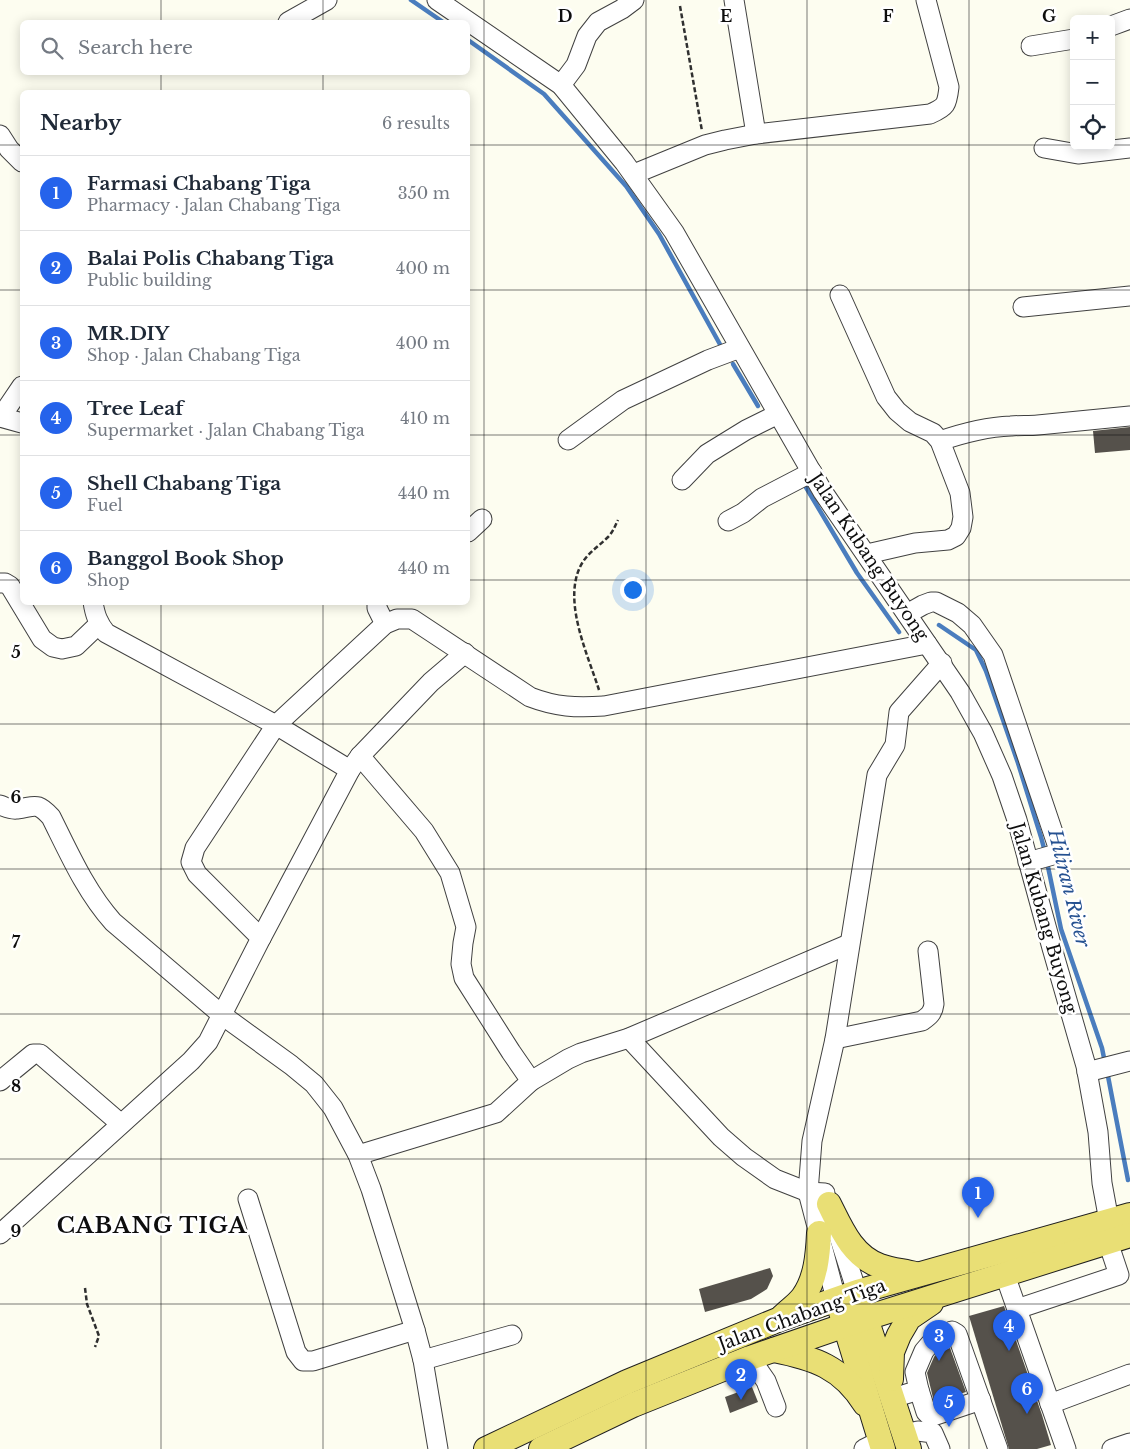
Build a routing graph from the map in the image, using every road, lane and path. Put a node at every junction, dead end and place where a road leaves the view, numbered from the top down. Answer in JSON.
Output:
{"nodes":[{"id":1,"x":327,"y":0,"type":"edge"},
{"id":2,"x":437,"y":0,"type":"edge"},
{"id":3,"x":634,"y":0,"type":"edge"},
{"id":4,"x":734,"y":0,"type":"edge"},
{"id":5,"x":926,"y":0,"type":"edge"},
{"id":6,"x":680,"y":6,"type":"dead end"},
{"id":7,"x":1130,"y":19,"type":"edge"},
{"id":8,"x":292,"y":20,"type":"edge"},
{"id":9,"x":466,"y":20,"type":"edge"},
{"id":10,"x":470,"y":23,"type":"edge"},
{"id":11,"x":1115,"y":25,"type":"edge"},
{"id":12,"x":1070,"y":40,"type":"edge"},
{"id":13,"x":1031,"y":46,"type":"dead end"},
{"id":14,"x":561,"y":85,"type":"junction"},
{"id":15,"x":756,"y":134,"type":"junction"},
{"id":16,"x":0,"y":135,"type":"edge"},
{"id":17,"x":705,"y":145,"type":"junction"},
{"id":18,"x":1044,"y":148,"type":"dead end"},
{"id":19,"x":1130,"y":148,"type":"edge"},
{"id":20,"x":20,"y":160,"type":"edge"},
{"id":21,"x":634,"y":174,"type":"junction"},
{"id":22,"x":840,"y":295,"type":"dead end"},
{"id":23,"x":1130,"y":296,"type":"edge"},
{"id":24,"x":1023,"y":307,"type":"dead end"},
{"id":25,"x":740,"y":348,"type":"junction"},
{"id":26,"x":20,"y":389,"type":"edge"},
{"id":27,"x":778,"y":414,"type":"junction"},
{"id":28,"x":1130,"y":416,"type":"edge"},
{"id":29,"x":1,"y":417,"type":"edge"},
{"id":30,"x":20,"y":422,"type":"edge"},
{"id":31,"x":568,"y":440,"type":"dead end"},
{"id":32,"x":940,"y":442,"type":"junction"},
{"id":33,"x":812,"y":472,"type":"junction"},
{"id":34,"x":682,"y":480,"type":"dead end"},
{"id":35,"x":618,"y":520,"type":"dead end"},
{"id":36,"x":728,"y":521,"type":"dead end"},
{"id":37,"x":866,"y":554,"type":"junction"},
{"id":38,"x":0,"y":583,"type":"edge"},
{"id":39,"x":20,"y":603,"type":"edge"},
{"id":40,"x":21,"y":605,"type":"edge"},
{"id":41,"x":94,"y":605,"type":"edge"},
{"id":42,"x":376,"y":605,"type":"edge"},
{"id":43,"x":907,"y":614,"type":"junction"},
{"id":44,"x":99,"y":624,"type":"junction"},
{"id":45,"x":385,"y":624,"type":"junction"},
{"id":46,"x":927,"y":644,"type":"junction"},
{"id":47,"x":465,"y":653,"type":"junction"},
{"id":48,"x":942,"y":663,"type":"junction"},
{"id":49,"x":604,"y":706,"type":"junction"},
{"id":50,"x":276,"y":724,"type":"junction"},
{"id":51,"x":355,"y":763,"type":"junction"},
{"id":52,"x":0,"y":805,"type":"edge"},
{"id":53,"x":1028,"y":862,"type":"junction"},
{"id":54,"x":262,"y":938,"type":"junction"},
{"id":55,"x":849,"y":944,"type":"junction"},
{"id":56,"x":928,"y":951,"type":"dead end"},
{"id":57,"x":222,"y":1015,"type":"junction"},
{"id":58,"x":629,"y":1038,"type":"junction"},
{"id":59,"x":835,"y":1039,"type":"junction"},
{"id":60,"x":1125,"y":1063,"type":"edge"},
{"id":61,"x":1087,"y":1072,"type":"junction"},
{"id":62,"x":0,"y":1081,"type":"edge"},
{"id":63,"x":531,"y":1081,"type":"junction"},
{"id":64,"x":121,"y":1124,"type":"junction"},
{"id":65,"x":358,"y":1155,"type":"junction"},
{"id":66,"x":821,"y":1196,"type":"junction"},
{"id":67,"x":248,"y":1199,"type":"dead end"},
{"id":68,"x":1119,"y":1228,"type":"edge"},
{"id":69,"x":820,"y":1233,"type":"junction"},
{"id":70,"x":0,"y":1234,"type":"edge"},
{"id":71,"x":1124,"y":1273,"type":"edge"},
{"id":72,"x":918,"y":1274,"type":"junction"},
{"id":73,"x":1005,"y":1275,"type":"junction"},
{"id":74,"x":85,"y":1288,"type":"dead end"},
{"id":75,"x":945,"y":1294,"type":"junction"},
{"id":76,"x":847,"y":1295,"type":"junction"},
{"id":77,"x":1017,"y":1309,"type":"junction"},
{"id":78,"x":780,"y":1319,"type":"junction"},
{"id":79,"x":856,"y":1322,"type":"junction"},
{"id":80,"x":415,"y":1330,"type":"junction"},
{"id":81,"x":512,"y":1335,"type":"dead end"},
{"id":82,"x":95,"y":1347,"type":"dead end"},
{"id":83,"x":774,"y":1350,"type":"junction"},
{"id":84,"x":750,"y":1358,"type":"junction"},
{"id":85,"x":423,"y":1360,"type":"junction"},
{"id":86,"x":1130,"y":1374,"type":"edge"},
{"id":87,"x":919,"y":1390,"type":"junction"},
{"id":88,"x":892,"y":1395,"type":"junction"},
{"id":89,"x":980,"y":1400,"type":"junction"},
{"id":90,"x":1050,"y":1404,"type":"junction"},
{"id":91,"x":776,"y":1407,"type":"dead end"},
{"id":92,"x":874,"y":1418,"type":"junction"},
{"id":93,"x":906,"y":1442,"type":"edge"},
{"id":94,"x":1130,"y":1443,"type":"edge"},
{"id":95,"x":876,"y":1446,"type":"edge"},
{"id":96,"x":438,"y":1449,"type":"edge"},
{"id":97,"x":486,"y":1449,"type":"edge"},
{"id":98,"x":540,"y":1449,"type":"edge"},
{"id":99,"x":940,"y":1449,"type":"edge"},
{"id":100,"x":998,"y":1449,"type":"edge"},
{"id":101,"x":1066,"y":1449,"type":"edge"},
{"id":102,"x":1112,"y":1449,"type":"edge"}],
"edges":[{"from":1,"to":8,"type":"street"},
{"from":2,"to":9,"type":"street","name":"Jalan Kubang Buyong"},
{"from":3,"to":14,"type":"street"},
{"from":4,"to":15,"type":"street"},
{"from":5,"to":15,"type":"street"},
{"from":6,"to":17,"type":"path"},
{"from":7,"to":11,"type":"street"},
{"from":10,"to":14,"type":"street","name":"Jalan Kubang Buyong"},
{"from":12,"to":13,"type":"street"},
{"from":14,"to":21,"type":"street","name":"Jalan Kubang Buyong"},
{"from":15,"to":17,"type":"street"},
{"from":16,"to":20,"type":"street"},
{"from":17,"to":21,"type":"street"},
{"from":18,"to":19,"type":"street"},
{"from":21,"to":25,"type":"street","name":"Jalan Kubang Buyong"},
{"from":22,"to":32,"type":"street"},
{"from":23,"to":24,"type":"street"},
{"from":25,"to":27,"type":"street","name":"Jalan Kubang Buyong"},
{"from":25,"to":31,"type":"street"},
{"from":26,"to":29,"type":"street"},
{"from":27,"to":33,"type":"street","name":"Jalan Kubang Buyong"},
{"from":27,"to":34,"type":"street"},
{"from":28,"to":32,"type":"street"},
{"from":29,"to":30,"type":"street"},
{"from":32,"to":37,"type":"street"},
{"from":33,"to":36,"type":"street"},
{"from":33,"to":37,"type":"street","name":"Jalan Kubang Buyong"},
{"from":35,"to":49,"type":"path"},
{"from":37,"to":43,"type":"street","name":"Jalan Kubang Buyong"},
{"from":38,"to":39,"type":"street"},
{"from":40,"to":44,"type":"street"},
{"from":41,"to":44,"type":"street"},
{"from":42,"to":45,"type":"street"},
{"from":43,"to":46,"type":"street","name":"Jalan Kubang Buyong"},
{"from":43,"to":53,"type":"street"},
{"from":44,"to":50,"type":"street"},
{"from":45,"to":47,"type":"street"},
{"from":45,"to":50,"type":"street"},
{"from":46,"to":48,"type":"street","name":"Jalan Kubang Buyong"},
{"from":46,"to":49,"type":"street"},
{"from":47,"to":49,"type":"street"},
{"from":47,"to":51,"type":"street"},
{"from":48,"to":53,"type":"street","name":"Jalan Kubang Buyong"},
{"from":48,"to":55,"type":"street"},
{"from":50,"to":51,"type":"street"},
{"from":50,"to":54,"type":"street"},
{"from":51,"to":54,"type":"street"},
{"from":51,"to":63,"type":"street"},
{"from":52,"to":57,"type":"street"},
{"from":53,"to":61,"type":"street","name":"Jalan Kubang Buyong"},
{"from":54,"to":57,"type":"street"},
{"from":55,"to":58,"type":"street"},
{"from":55,"to":59,"type":"street"},
{"from":56,"to":59,"type":"street"},
{"from":57,"to":64,"type":"street"},
{"from":57,"to":65,"type":"street"},
{"from":58,"to":63,"type":"street"},
{"from":58,"to":66,"type":"street"},
{"from":59,"to":66,"type":"street"},
{"from":60,"to":61,"type":"street"},
{"from":61,"to":68,"type":"street","name":"Jalan Kubang Buyong"},
{"from":62,"to":64,"type":"street"},
{"from":63,"to":65,"type":"street"},
{"from":64,"to":70,"type":"street"},
{"from":65,"to":80,"type":"street"},
{"from":66,"to":69,"type":"street"},
{"from":66,"to":72,"type":"main road"},
{"from":66,"to":76,"type":"street"},
{"from":67,"to":80,"type":"street"},
{"from":68,"to":71,"type":"street","name":"Jalan Kubang Buyong"},
{"from":68,"to":72,"type":"main road","name":"Jalan Chabang Tiga"},
{"from":68,"to":73,"type":"main road","name":"Jalan Chabang Tiga"},
{"from":69,"to":76,"type":"street"},
{"from":69,"to":78,"type":"main road"},
{"from":71,"to":77,"type":"street"},
{"from":72,"to":76,"type":"main road","name":"Jalan Chabang Tiga"},
{"from":73,"to":75,"type":"main road","name":"Jalan Chabang Tiga"},
{"from":73,"to":77,"type":"street"},
{"from":74,"to":82,"type":"path"},
{"from":75,"to":79,"type":"main road","name":"Jalan Chabang Tiga"},
{"from":75,"to":88,"type":"main road"},
{"from":76,"to":78,"type":"main road","name":"Jalan Chabang Tiga"},
{"from":76,"to":79,"type":"main road"},
{"from":77,"to":90,"type":"street"},
{"from":78,"to":97,"type":"main road","name":"Jalan Chabang Tiga"},
{"from":79,"to":83,"type":"main road","name":"Jalan Chabang Tiga"},
{"from":79,"to":88,"type":"main road"},
{"from":79,"to":92,"type":"main road"},
{"from":80,"to":85,"type":"street"},
{"from":81,"to":85,"type":"street"},
{"from":83,"to":84,"type":"main road","name":"Jalan Chabang Tiga"},
{"from":83,"to":92,"type":"main road"},
{"from":84,"to":91,"type":"street"},
{"from":84,"to":98,"type":"main road","name":"Jalan Chabang Tiga"},
{"from":85,"to":96,"type":"street"},
{"from":86,"to":90,"type":"street"},
{"from":87,"to":88,"type":"street"},
{"from":87,"to":89,"type":"street"},
{"from":87,"to":89,"type":"street"},
{"from":88,"to":93,"type":"main road"},
{"from":89,"to":100,"type":"street"},
{"from":90,"to":101,"type":"street"},
{"from":92,"to":95,"type":"main road"},
{"from":93,"to":99,"type":"street"},
{"from":94,"to":102,"type":"street"}]}
